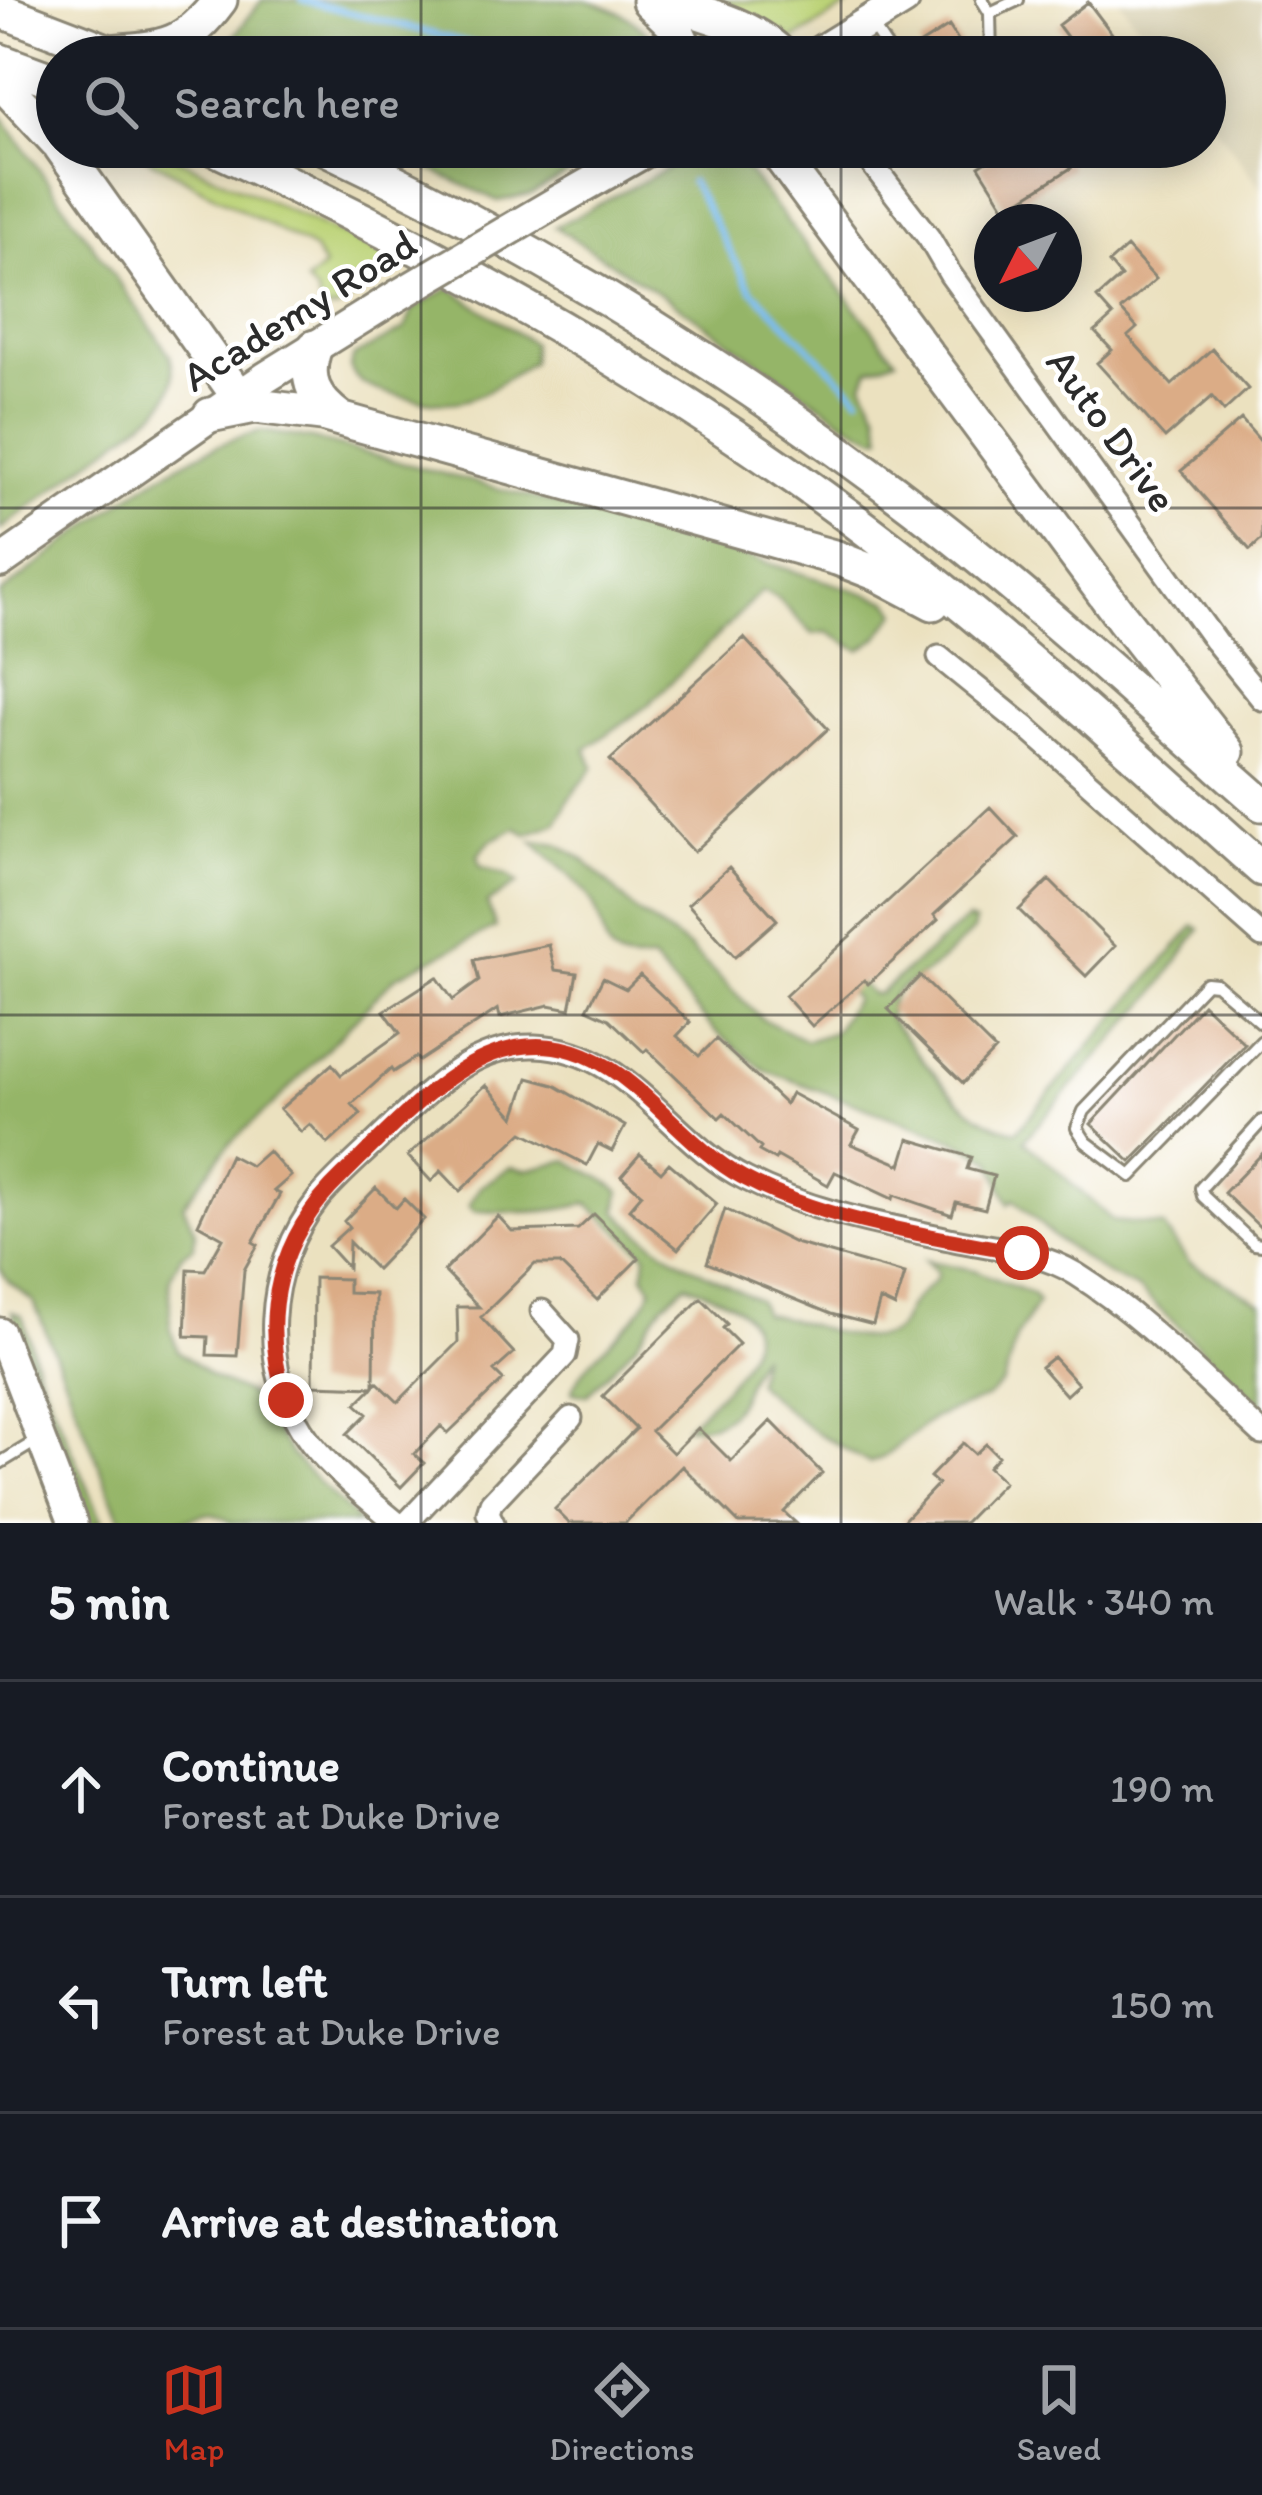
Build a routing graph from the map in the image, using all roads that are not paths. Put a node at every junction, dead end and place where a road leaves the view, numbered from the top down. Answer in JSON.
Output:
{"nodes":[{"id":1,"x":220,"y":0,"type":"edge"},
{"id":2,"x":648,"y":0,"type":"edge"},
{"id":3,"x":661,"y":0,"type":"edge"},
{"id":4,"x":904,"y":0,"type":"edge"},
{"id":5,"x":982,"y":0,"type":"edge"},
{"id":6,"x":1018,"y":0,"type":"edge"},
{"id":7,"x":0,"y":10,"type":"edge"},
{"id":8,"x":990,"y":13,"type":"junction"},
{"id":9,"x":869,"y":21,"type":"junction"},
{"id":10,"x":67,"y":36,"type":"edge"},
{"id":11,"x":186,"y":36,"type":"edge"},
{"id":12,"x":679,"y":36,"type":"edge"},
{"id":13,"x":754,"y":36,"type":"edge"},
{"id":14,"x":845,"y":36,"type":"edge"},
{"id":15,"x":879,"y":36,"type":"edge"},
{"id":16,"x":991,"y":36,"type":"edge"},
{"id":17,"x":0,"y":61,"type":"edge"},
{"id":18,"x":36,"y":74,"type":"edge"},
{"id":19,"x":0,"y":81,"type":"edge"},
{"id":20,"x":36,"y":119,"type":"edge"},
{"id":21,"x":74,"y":168,"type":"edge"},
{"id":22,"x":257,"y":168,"type":"edge"},
{"id":23,"x":365,"y":168,"type":"edge"},
{"id":24,"x":616,"y":168,"type":"edge"},
{"id":25,"x":788,"y":168,"type":"edge"},
{"id":26,"x":875,"y":168,"type":"edge"},
{"id":27,"x":315,"y":347,"type":"junction"},
{"id":28,"x":224,"y":406,"type":"junction"},
{"id":29,"x":341,"y":419,"type":"junction"},
{"id":30,"x":0,"y":562,"type":"edge"},
{"id":31,"x":939,"y":656,"type":"dead end"},
{"id":32,"x":1036,"y":667,"type":"junction"},
{"id":33,"x":1262,"y":699,"type":"edge"},
{"id":34,"x":1262,"y":800,"type":"edge"},
{"id":35,"x":1262,"y":869,"type":"edge"},
{"id":36,"x":1262,"y":936,"type":"edge"},
{"id":37,"x":1262,"y":1023,"type":"edge"},
{"id":38,"x":1262,"y":1041,"type":"edge"},
{"id":39,"x":1262,"y":1121,"type":"edge"},
{"id":40,"x":1262,"y":1246,"type":"edge"},
{"id":41,"x":542,"y":1311,"type":"dead end"},
{"id":42,"x":0,"y":1332,"type":"edge"},
{"id":43,"x":572,"y":1418,"type":"dead end"},
{"id":44,"x":1262,"y":1434,"type":"edge"},
{"id":45,"x":41,"y":1439,"type":"junction"},
{"id":46,"x":0,"y":1463,"type":"edge"},
{"id":47,"x":73,"y":1523,"type":"edge"},
{"id":48,"x":398,"y":1523,"type":"edge"},
{"id":49,"x":407,"y":1523,"type":"edge"},
{"id":50,"x":493,"y":1523,"type":"edge"}],
"edges":[{"from":1,"to":11,"type":"main road"},
{"from":2,"to":12,"type":"main road"},
{"from":3,"to":13,"type":"main road"},
{"from":4,"to":9,"type":"main road"},
{"from":5,"to":8,"type":"lane"},
{"from":6,"to":8,"type":"lane"},
{"from":7,"to":10,"type":"main road"},
{"from":8,"to":16,"type":"lane"},
{"from":9,"to":14,"type":"main road"},
{"from":9,"to":15,"type":"lane"},
{"from":17,"to":18,"type":"main road"},
{"from":19,"to":20,"type":"main road"},
{"from":21,"to":28,"type":"main road"},
{"from":22,"to":32,"type":"main road"},
{"from":23,"to":34,"type":"main road"},
{"from":24,"to":27,"type":"main road","name":"Academy Road","bridge":true},
{"from":25,"to":34,"type":"main road"},
{"from":26,"to":33,"type":"street","name":"Auto Drive"},
{"from":27,"to":28,"type":"main road","name":"Academy Road"},
{"from":27,"to":29,"type":"main road"},
{"from":28,"to":29,"type":"main road"},
{"from":28,"to":30,"type":"main road","name":"Academy Road"},
{"from":29,"to":32,"type":"main road"},
{"from":31,"to":36,"type":"street"},
{"from":32,"to":35,"type":"main road"},
{"from":37,"to":38,"type":"lane"},
{"from":39,"to":40,"type":"lane"},
{"from":41,"to":49,"type":"street"},
{"from":42,"to":45,"type":"street"},
{"from":43,"to":50,"type":"street"},
{"from":44,"to":48,"type":"street"},
{"from":45,"to":46,"type":"lane"},
{"from":45,"to":47,"type":"street"}]}
